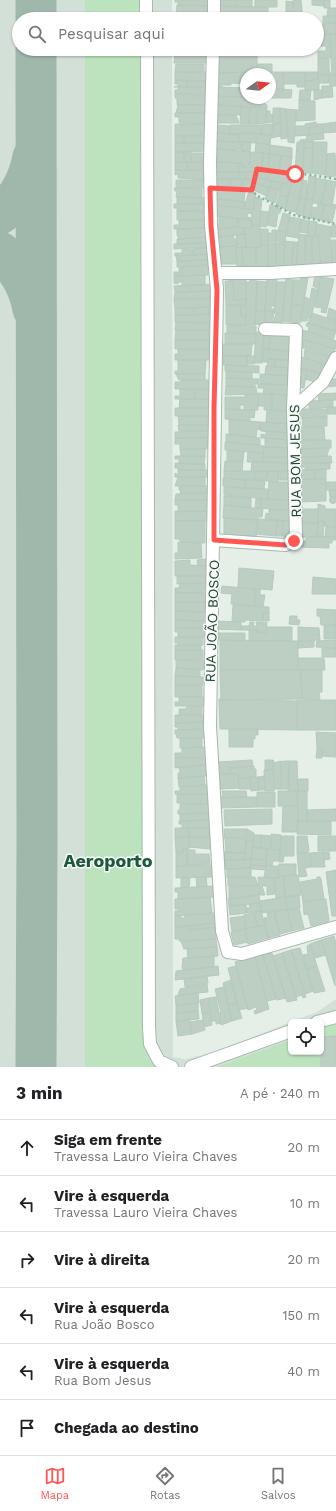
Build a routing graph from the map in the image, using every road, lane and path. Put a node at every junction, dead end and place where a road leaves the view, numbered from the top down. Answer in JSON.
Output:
{"nodes":[{"id":1,"x":146,"y":0,"type":"edge"},
{"id":2,"x":214,"y":0,"type":"edge"},
{"id":3,"x":146,"y":12,"type":"edge"},
{"id":4,"x":214,"y":12,"type":"edge"},
{"id":5,"x":146,"y":56,"type":"edge"},
{"id":6,"x":213,"y":56,"type":"edge"},
{"id":7,"x":336,"y":179,"type":"edge"},
{"id":8,"x":210,"y":188,"type":"junction"},
{"id":9,"x":252,"y":190,"type":"junction"},
{"id":10,"x":336,"y":224,"type":"edge"},
{"id":11,"x":336,"y":269,"type":"edge"},
{"id":12,"x":217,"y":273,"type":"junction"},
{"id":13,"x":265,"y":329,"type":"dead end"},
{"id":14,"x":336,"y":358,"type":"edge"},
{"id":15,"x":293,"y":409,"type":"junction"},
{"id":16,"x":214,"y":540,"type":"junction"},
{"id":17,"x":336,"y":927,"type":"edge"},
{"id":18,"x":336,"y":1017,"type":"edge"},
{"id":19,"x":324,"y":1020,"type":"edge"},
{"id":20,"x":288,"y":1032,"type":"edge"},
{"id":21,"x":172,"y":1067,"type":"edge"},
{"id":22,"x":191,"y":1067,"type":"edge"}],
"edges":[{"from":1,"to":3,"type":"street"},
{"from":2,"to":4,"type":"street"},
{"from":5,"to":21,"type":"street"},
{"from":6,"to":8,"type":"street","name":"RUA JOÃO BOSCO"},
{"from":7,"to":9,"type":"path"},
{"from":8,"to":9,"type":"path"},
{"from":8,"to":12,"type":"street","name":"RUA JOÃO BOSCO"},
{"from":9,"to":10,"type":"path"},
{"from":11,"to":12,"type":"street"},
{"from":12,"to":16,"type":"street","name":"RUA JOÃO BOSCO"},
{"from":13,"to":15,"type":"street","name":"RUA BOM JESUS"},
{"from":14,"to":15,"type":"street"},
{"from":15,"to":16,"type":"street","name":"RUA BOM JESUS"},
{"from":16,"to":17,"type":"street","name":"RUA JOÃO BOSCO"},
{"from":18,"to":19,"type":"street"},
{"from":20,"to":22,"type":"street"}]}
